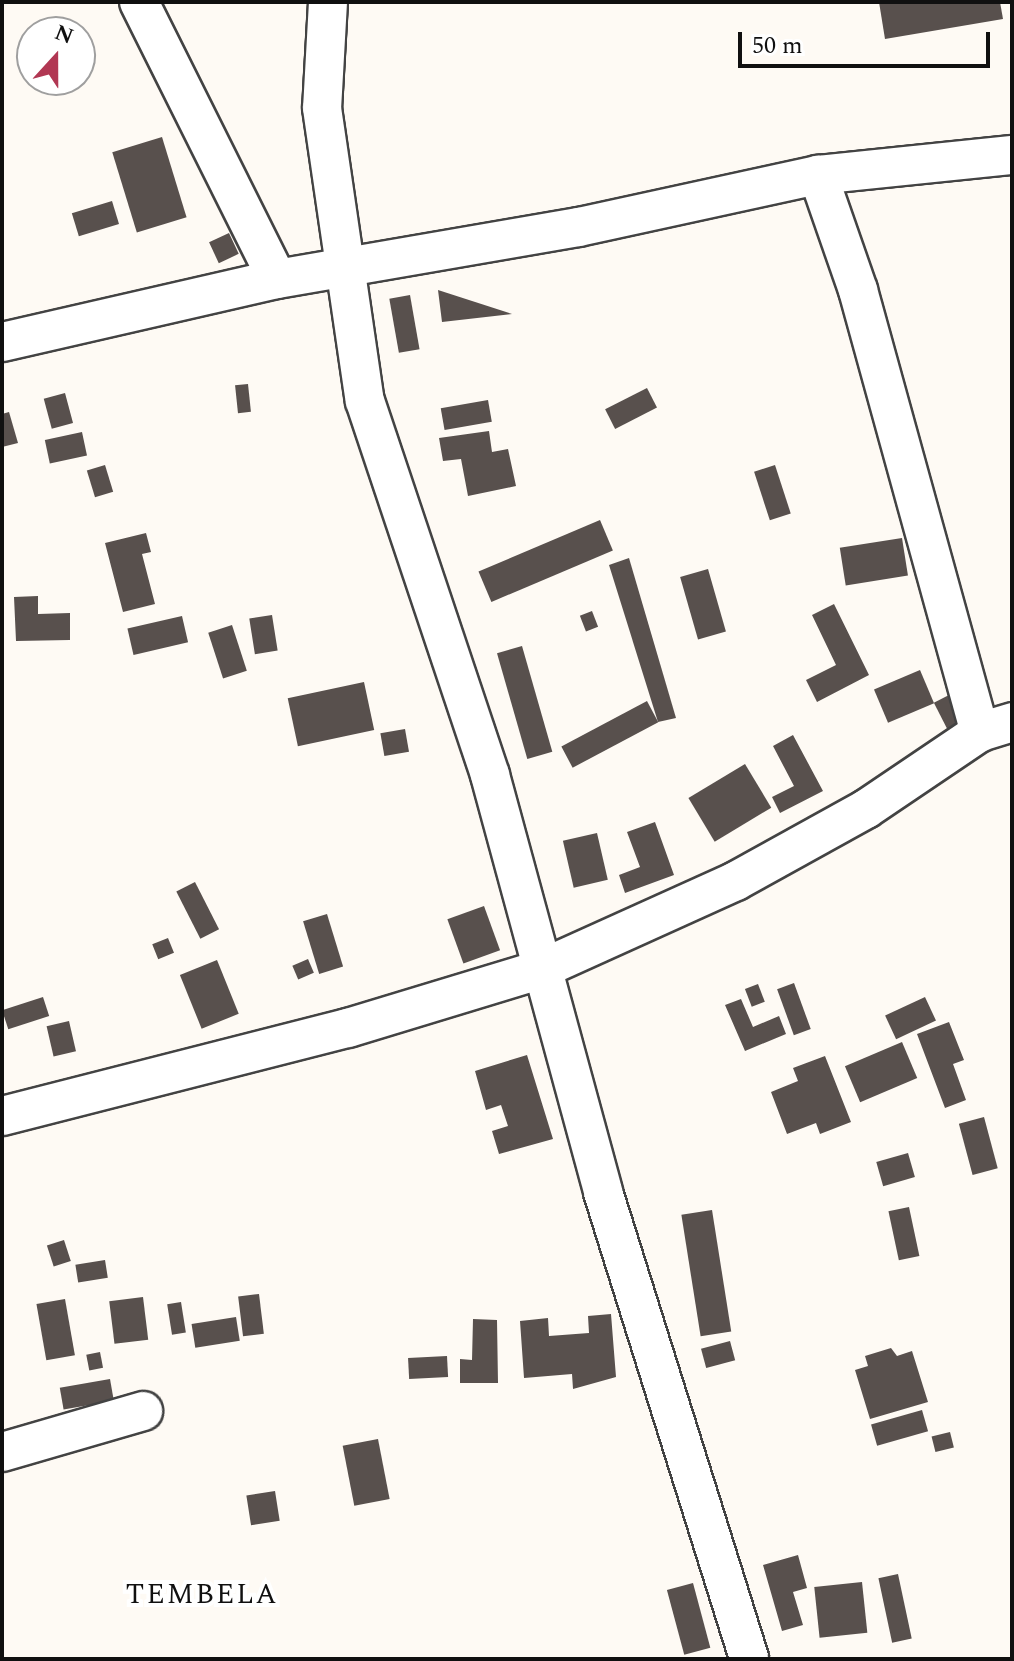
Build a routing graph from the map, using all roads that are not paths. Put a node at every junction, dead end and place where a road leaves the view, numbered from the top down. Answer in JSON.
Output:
{"nodes":[{"id":1,"x":139,"y":2,"type":"edge"},
{"id":2,"x":328,"y":2,"type":"edge"},
{"id":3,"x":1012,"y":155,"type":"edge"},
{"id":4,"x":818,"y":175,"type":"junction"},
{"id":5,"x":345,"y":271,"type":"junction"},
{"id":6,"x":277,"y":279,"type":"junction"},
{"id":7,"x":2,"y":342,"type":"edge"},
{"id":8,"x":996,"y":727,"type":"edge"},
{"id":9,"x":539,"y":970,"type":"junction"},
{"id":10,"x":2,"y":1116,"type":"edge"},
{"id":11,"x":143,"y":1411,"type":"dead end"},
{"id":12,"x":2,"y":1452,"type":"edge"},
{"id":13,"x":749,"y":1659,"type":"edge"}],
"edges":[{"from":1,"to":6,"type":"street"},
{"from":2,"to":5,"type":"street"},
{"from":3,"to":4,"type":"street"},
{"from":4,"to":5,"type":"street"},
{"from":4,"to":8,"type":"street"},
{"from":5,"to":6,"type":"street"},
{"from":5,"to":9,"type":"street"},
{"from":6,"to":7,"type":"street"},
{"from":8,"to":9,"type":"street"},
{"from":9,"to":10,"type":"street"},
{"from":9,"to":13,"type":"street"},
{"from":11,"to":12,"type":"street"}]}
